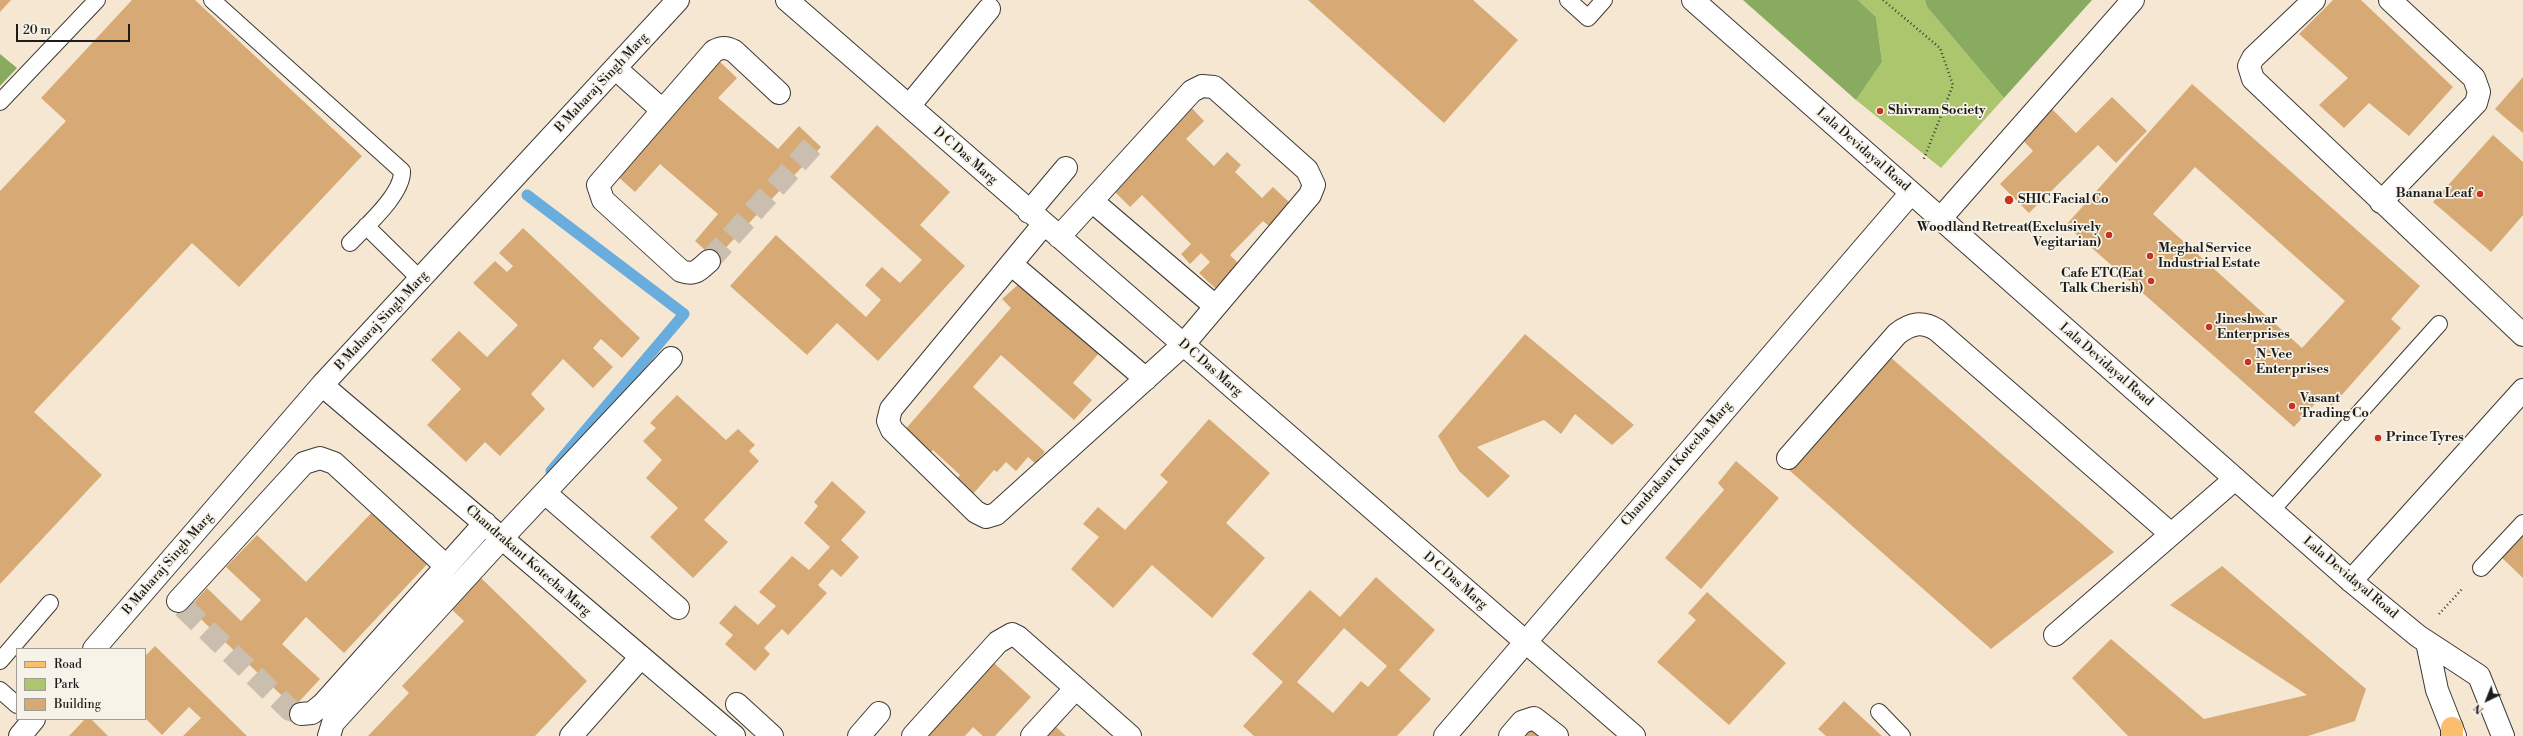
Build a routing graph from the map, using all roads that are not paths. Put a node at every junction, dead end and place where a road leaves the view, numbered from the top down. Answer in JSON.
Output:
{"nodes":[{"id":1,"x":97,"y":0,"type":"edge"},
{"id":2,"x":212,"y":0,"type":"edge"},
{"id":3,"x":678,"y":0,"type":"edge"},
{"id":4,"x":787,"y":0,"type":"edge"},
{"id":5,"x":1568,"y":0,"type":"edge"},
{"id":6,"x":1604,"y":0,"type":"edge"},
{"id":7,"x":1693,"y":0,"type":"edge"},
{"id":8,"x":2133,"y":0,"type":"edge"},
{"id":9,"x":2314,"y":0,"type":"edge"},
{"id":10,"x":2390,"y":0,"type":"edge"},
{"id":11,"x":989,"y":9,"type":"dead end"},
{"id":12,"x":615,"y":68,"type":"junction"},
{"id":13,"x":779,"y":93,"type":"dead end"},
{"id":14,"x":0,"y":102,"type":"edge"},
{"id":15,"x":909,"y":106,"type":"junction"},
{"id":16,"x":662,"y":110,"type":"junction"},
{"id":17,"x":1066,"y":168,"type":"dead end"},
{"id":18,"x":1911,"y":193,"type":"junction"},
{"id":19,"x":1092,"y":201,"type":"junction"},
{"id":20,"x":2382,"y":202,"type":"junction"},
{"id":21,"x":1940,"y":219,"type":"junction"},
{"id":22,"x":1044,"y":224,"type":"junction"},
{"id":23,"x":366,"y":226,"type":"junction"},
{"id":24,"x":350,"y":243,"type":"dead end"},
{"id":25,"x":709,"y":261,"type":"tunnel mouth"},
{"id":26,"x":1011,"y":264,"type":"junction"},
{"id":27,"x":420,"y":279,"type":"junction"},
{"id":28,"x":1215,"y":306,"type":"junction"},
{"id":29,"x":2438,"y":324,"type":"dead end"},
{"id":30,"x":2523,"y":335,"type":"edge"},
{"id":31,"x":1183,"y":345,"type":"junction"},
{"id":32,"x":671,"y":358,"type":"dead end"},
{"id":33,"x":1146,"y":379,"type":"junction"},
{"id":34,"x":322,"y":385,"type":"junction"},
{"id":35,"x":2523,"y":390,"type":"edge"},
{"id":36,"x":1788,"y":458,"type":"dead end"},
{"id":37,"x":2235,"y":479,"type":"junction"},
{"id":38,"x":545,"y":493,"type":"junction"},
{"id":39,"x":2271,"y":511,"type":"junction"},
{"id":40,"x":485,"y":523,"type":"junction"},
{"id":41,"x":2523,"y":523,"type":"edge"},
{"id":42,"x":2171,"y":534,"type":"junction"},
{"id":43,"x":502,"y":538,"type":"junction"},
{"id":44,"x":446,"y":566,"type":"junction"},
{"id":45,"x":2481,"y":568,"type":"road end"},
{"id":46,"x":154,"y":579,"type":"junction"},
{"id":47,"x":2351,"y":581,"type":"junction"},
{"id":48,"x":50,"y":604,"type":"dead end"},
{"id":49,"x":678,"y":608,"type":"dead end"},
{"id":50,"x":2055,"y":635,"type":"dead end"},
{"id":51,"x":2423,"y":639,"type":"junction"},
{"id":52,"x":1524,"y":641,"type":"junction"},
{"id":53,"x":95,"y":648,"type":"edge"},
{"id":54,"x":641,"y":658,"type":"junction"},
{"id":55,"x":0,"y":661,"type":"edge"},
{"id":56,"x":1076,"y":688,"type":"junction"},
{"id":57,"x":0,"y":690,"type":"edge"},
{"id":58,"x":16,"y":704,"type":"edge"},
{"id":59,"x":1879,"y":712,"type":"dead end"},
{"id":60,"x":879,"y":713,"type":"dead end"},
{"id":61,"x":302,"y":714,"type":"dead end"},
{"id":62,"x":727,"y":730,"type":"edge"},
{"id":63,"x":2453,"y":733,"type":"edge"},
{"id":64,"x":329,"y":736,"type":"edge"},
{"id":65,"x":571,"y":736,"type":"edge"},
{"id":66,"x":772,"y":736,"type":"edge"},
{"id":67,"x":859,"y":736,"type":"edge"},
{"id":68,"x":913,"y":736,"type":"edge"},
{"id":69,"x":1032,"y":736,"type":"edge"},
{"id":70,"x":1130,"y":736,"type":"edge"},
{"id":71,"x":1445,"y":736,"type":"edge"},
{"id":72,"x":1510,"y":736,"type":"edge"},
{"id":73,"x":1557,"y":736,"type":"edge"},
{"id":74,"x":1634,"y":736,"type":"edge"},
{"id":75,"x":1902,"y":736,"type":"edge"},
{"id":76,"x":2503,"y":736,"type":"edge"}],
"edges":[{"from":1,"to":14,"type":"lane"},
{"from":2,"to":23,"type":"lane"},
{"from":3,"to":12,"type":"street","name":"B Maharaj Singh Marg"},
{"from":4,"to":15,"type":"street","name":"D C Das Marg"},
{"from":5,"to":6,"type":"lane"},
{"from":7,"to":18,"type":"street","name":"Lala Devidayal Road"},
{"from":8,"to":21,"type":"street"},
{"from":9,"to":20,"type":"street"},
{"from":10,"to":20,"type":"street"},
{"from":11,"to":15,"type":"street"},
{"from":12,"to":16,"type":"street"},
{"from":12,"to":27,"type":"street","name":"B Maharaj Singh Marg"},
{"from":13,"to":16,"type":"street"},
{"from":15,"to":22,"type":"street","name":"D C Das Marg"},
{"from":16,"to":25,"type":"street"},
{"from":17,"to":22,"type":"street"},
{"from":18,"to":21,"type":"street","name":"Lala Devidayal Road"},
{"from":18,"to":52,"type":"street","name":"Chandrakant Kotecha Marg"},
{"from":19,"to":22,"type":"street"},
{"from":19,"to":28,"type":"street"},
{"from":19,"to":28,"type":"street"},
{"from":20,"to":30,"type":"street"},
{"from":21,"to":37,"type":"street","name":"Lala Devidayal Road"},
{"from":22,"to":26,"type":"street"},
{"from":22,"to":31,"type":"street","name":"D C Das Marg"},
{"from":23,"to":24,"type":"lane"},
{"from":23,"to":27,"type":"lane"},
{"from":26,"to":33,"type":"street"},
{"from":26,"to":33,"type":"street"},
{"from":27,"to":34,"type":"street","name":"B Maharaj Singh Marg"},
{"from":28,"to":31,"type":"street"},
{"from":29,"to":39,"type":"lane"},
{"from":31,"to":33,"type":"street"},
{"from":31,"to":52,"type":"street","name":"D C Das Marg"},
{"from":32,"to":38,"type":"street"},
{"from":34,"to":40,"type":"street","name":"Chandrakant Kotecha Marg"},
{"from":34,"to":46,"type":"street","name":"B Maharaj Singh Marg"},
{"from":35,"to":47,"type":"street"},
{"from":36,"to":42,"type":"street"},
{"from":37,"to":39,"type":"street","name":"Lala Devidayal Road"},
{"from":37,"to":42,"type":"street"},
{"from":38,"to":43,"type":"street"},
{"from":38,"to":49,"type":"street"},
{"from":39,"to":47,"type":"street","name":"Lala Devidayal Road"},
{"from":40,"to":43,"type":"street","name":"Chandrakant Kotecha Marg"},
{"from":40,"to":44,"type":"street"},
{"from":41,"to":45,"type":"lane"},
{"from":42,"to":50,"type":"street"},
{"from":43,"to":54,"type":"street","name":"Chandrakant Kotecha Marg"},
{"from":43,"to":64,"type":"street"},
{"from":44,"to":46,"type":"street"},
{"from":44,"to":61,"type":"street"},
{"from":46,"to":53,"type":"street","name":"B Maharaj Singh Marg"},
{"from":47,"to":51,"type":"street","name":"Lala Devidayal Road"},
{"from":48,"to":55,"type":"lane"},
{"from":51,"to":63,"type":"street"},
{"from":51,"to":76,"type":"street","name":"Lala Devidayal Road"},
{"from":52,"to":71,"type":"street","name":"Chandrakant Kotecha Marg"},
{"from":52,"to":74,"type":"street","name":"D C Das Marg"},
{"from":54,"to":62,"type":"street","name":"Chandrakant Kotecha Marg"},
{"from":54,"to":65,"type":"street"},
{"from":56,"to":68,"type":"street"},
{"from":56,"to":69,"type":"street"},
{"from":56,"to":70,"type":"street"},
{"from":57,"to":58,"type":"lane"},
{"from":59,"to":75,"type":"lane"},
{"from":60,"to":67,"type":"street"},
{"from":62,"to":66,"type":"street"},
{"from":72,"to":73,"type":"street"}]}
